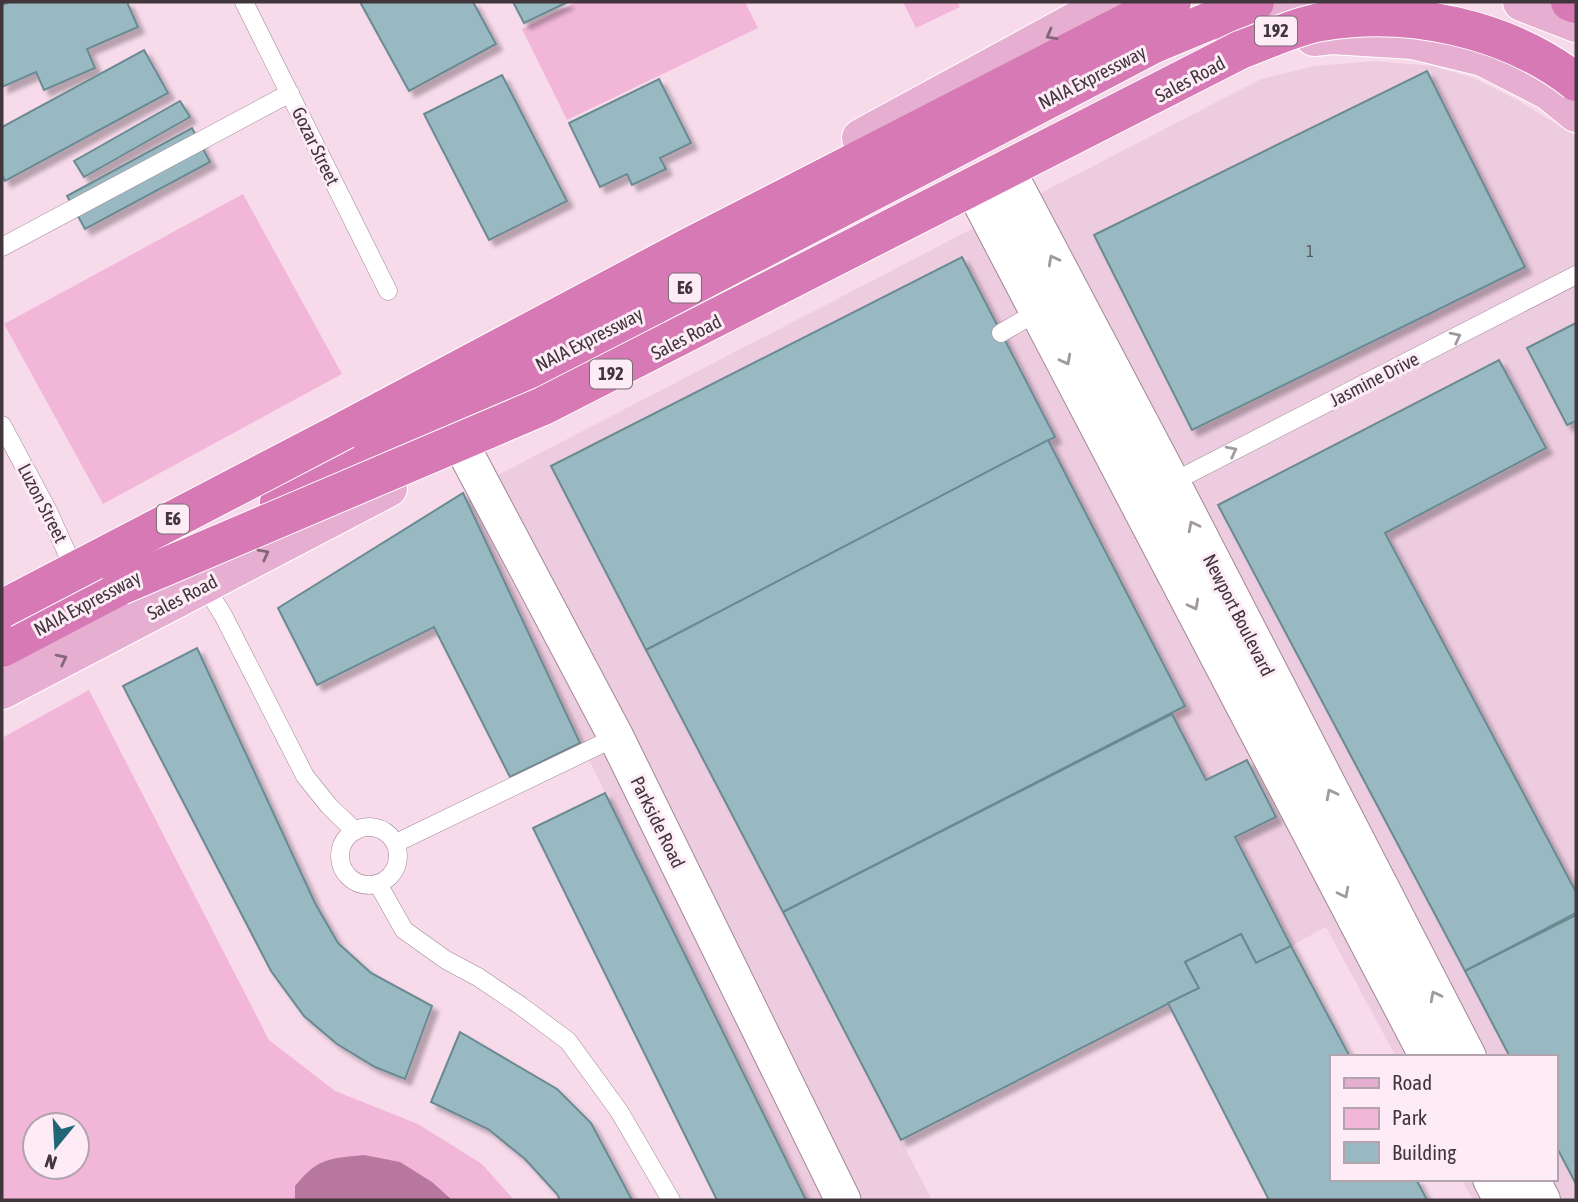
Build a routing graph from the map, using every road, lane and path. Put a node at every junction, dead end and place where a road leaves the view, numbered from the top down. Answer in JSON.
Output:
{"nodes":[{"id":1,"x":244,"y":2,"type":"edge"},
{"id":2,"x":1255,"y":2,"type":"edge"},
{"id":3,"x":1292,"y":2,"type":"edge"},
{"id":4,"x":1331,"y":2,"type":"edge"},
{"id":5,"x":1522,"y":2,"type":"edge"},
{"id":6,"x":1570,"y":2,"type":"edge"},
{"id":7,"x":1152,"y":4,"type":"edge"},
{"id":8,"x":1576,"y":4,"type":"edge"},
{"id":9,"x":1576,"y":23,"type":"edge"},
{"id":10,"x":1222,"y":63,"type":"junction"},
{"id":11,"x":1576,"y":82,"type":"edge"},
{"id":12,"x":290,"y":93,"type":"junction"},
{"id":13,"x":1576,"y":113,"type":"edge"},
{"id":14,"x":992,"y":183,"type":"junction"},
{"id":15,"x":2,"y":247,"type":"edge"},
{"id":16,"x":1576,"y":275,"type":"edge"},
{"id":17,"x":388,"y":290,"type":"dead end"},
{"id":18,"x":1056,"y":302,"type":"junction"},
{"id":19,"x":1001,"y":333,"type":"dead end"},
{"id":20,"x":2,"y":425,"type":"edge"},
{"id":21,"x":463,"y":448,"type":"junction"},
{"id":22,"x":1171,"y":483,"type":"junction"},
{"id":23,"x":76,"y":571,"type":"junction"},
{"id":24,"x":204,"y":585,"type":"junction"},
{"id":25,"x":120,"y":586,"type":"junction"},
{"id":26,"x":2,"y":596,"type":"edge"},
{"id":27,"x":2,"y":609,"type":"edge"},
{"id":28,"x":2,"y":624,"type":"edge"},
{"id":29,"x":2,"y":648,"type":"edge"},
{"id":30,"x":2,"y":656,"type":"edge"},
{"id":31,"x":2,"y":690,"type":"edge"},
{"id":32,"x":616,"y":737,"type":"junction"},
{"id":33,"x":355,"y":831,"type":"junction"},
{"id":34,"x":396,"y":843,"type":"junction"},
{"id":35,"x":378,"y":884,"type":"junction"},
{"id":36,"x":1428,"y":1055,"type":"edge"},
{"id":37,"x":1465,"y":1055,"type":"edge"},
{"id":38,"x":1493,"y":1181,"type":"edge"},
{"id":39,"x":1531,"y":1181,"type":"edge"},
{"id":40,"x":671,"y":1200,"type":"edge"},
{"id":41,"x":843,"y":1200,"type":"edge"},
{"id":42,"x":1503,"y":1200,"type":"edge"},
{"id":43,"x":1541,"y":1200,"type":"edge"}],
"edges":[{"from":1,"to":12,"type":"lane","name":"Gozar Street"},
{"from":2,"to":25,"type":"highway","name":"NAIA Expressway","number":"E6","bridge":true},
{"from":3,"to":30,"type":"main road","name":"Sales Road"},
{"from":4,"to":10,"type":"main road","name":"Sales Road","number":"192"},
{"from":5,"to":9,"type":"main road"},
{"from":6,"to":8,"type":"highway"},
{"from":7,"to":23,"type":"main road"},
{"from":7,"to":23,"type":"main road","one_way":true},
{"from":7,"to":27,"type":"highway","name":"NAIA Expressway","number":"E6","bridge":true},
{"from":10,"to":13,"type":"main road"},
{"from":10,"to":14,"type":"main road","name":"Sales Road","number":"192"},
{"from":11,"to":25,"type":"highway","bridge":true},
{"from":12,"to":15,"type":"lane"},
{"from":12,"to":17,"type":"lane","name":"Gozar Street"},
{"from":14,"to":18,"type":"street","name":"Newport Boulevard"},
{"from":14,"to":21,"type":"main road","name":"Sales Road","number":"192"},
{"from":22,"to":16,"type":"lane","name":"Jasmine Drive","one_way":true},
{"from":18,"to":19,"type":"lane"},
{"from":18,"to":22,"type":"street","name":"Newport Boulevard"},
{"from":18,"to":36,"type":"street","name":"Newport Boulevard","one_way":true},
{"from":20,"to":23,"type":"lane","name":"Luzon Street"},
{"from":24,"to":21,"type":"main road","name":"Sales Road","number":"192","one_way":true},
{"from":21,"to":32,"type":"street","name":"Parkside Road"},
{"from":37,"to":22,"type":"street","name":"Newport Boulevard","one_way":true},
{"from":23,"to":26,"type":"main road"},
{"from":23,"to":28,"type":"main road"},
{"from":31,"to":24,"type":"main road","name":"Sales Road","number":"192","one_way":true},
{"from":24,"to":33,"type":"lane"},
{"from":25,"to":29,"type":"highway","name":"NAIA Expressway","number":"E6"},
{"from":32,"to":34,"type":"lane"},
{"from":32,"to":41,"type":"street","name":"Parkside Road"},
{"from":33,"to":34,"type":"lane"},
{"from":33,"to":35,"type":"lane"},
{"from":34,"to":35,"type":"lane"},
{"from":35,"to":40,"type":"lane"},
{"from":38,"to":42,"type":"street"},
{"from":39,"to":43,"type":"street"}]}
